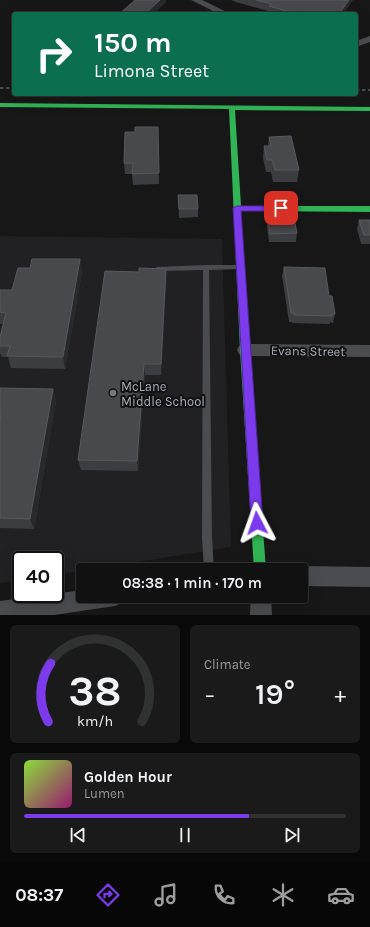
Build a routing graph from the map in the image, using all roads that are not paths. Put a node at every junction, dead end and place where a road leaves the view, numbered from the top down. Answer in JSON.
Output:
{"nodes":[{"id":1,"x":195,"y":0,"type":"edge"},
{"id":2,"x":213,"y":12,"type":"edge"},
{"id":3,"x":370,"y":39,"type":"edge"},
{"id":4,"x":358,"y":44,"type":"edge"},
{"id":5,"x":0,"y":106,"type":"edge"},
{"id":6,"x":232,"y":108,"type":"junction"},
{"id":7,"x":370,"y":109,"type":"edge"},
{"id":8,"x":237,"y":208,"type":"junction"},
{"id":9,"x":370,"y":209,"type":"edge"},
{"id":10,"x":206,"y":267,"type":"junction"},
{"id":11,"x":240,"y":267,"type":"junction"},
{"id":12,"x":157,"y":269,"type":"edge"},
{"id":13,"x":245,"y":350,"type":"junction"},
{"id":14,"x":370,"y":351,"type":"edge"},
{"id":15,"x":209,"y":563,"type":"edge"},
{"id":16,"x":260,"y":563,"type":"edge"},
{"id":17,"x":308,"y":576,"type":"edge"},
{"id":18,"x":370,"y":577,"type":"edge"},
{"id":19,"x":76,"y":601,"type":"edge"},
{"id":20,"x":261,"y":603,"type":"edge"},
{"id":21,"x":0,"y":612,"type":"edge"},
{"id":22,"x":261,"y":615,"type":"edge"}],
"edges":[{"from":1,"to":2,"type":"street"},
{"from":3,"to":4,"type":"street"},
{"from":5,"to":6,"type":"street"},
{"from":6,"to":7,"type":"street"},
{"from":6,"to":8,"type":"street"},
{"from":8,"to":9,"type":"street"},
{"from":8,"to":11,"type":"street"},
{"from":10,"to":11,"type":"lane"},
{"from":10,"to":12,"type":"lane"},
{"from":10,"to":15,"type":"lane"},
{"from":11,"to":13,"type":"street"},
{"from":13,"to":14,"type":"street","name":"Evans Street"},
{"from":13,"to":16,"type":"street"},
{"from":17,"to":18,"type":"street"},
{"from":19,"to":21,"type":"street"},
{"from":20,"to":22,"type":"street"}]}
